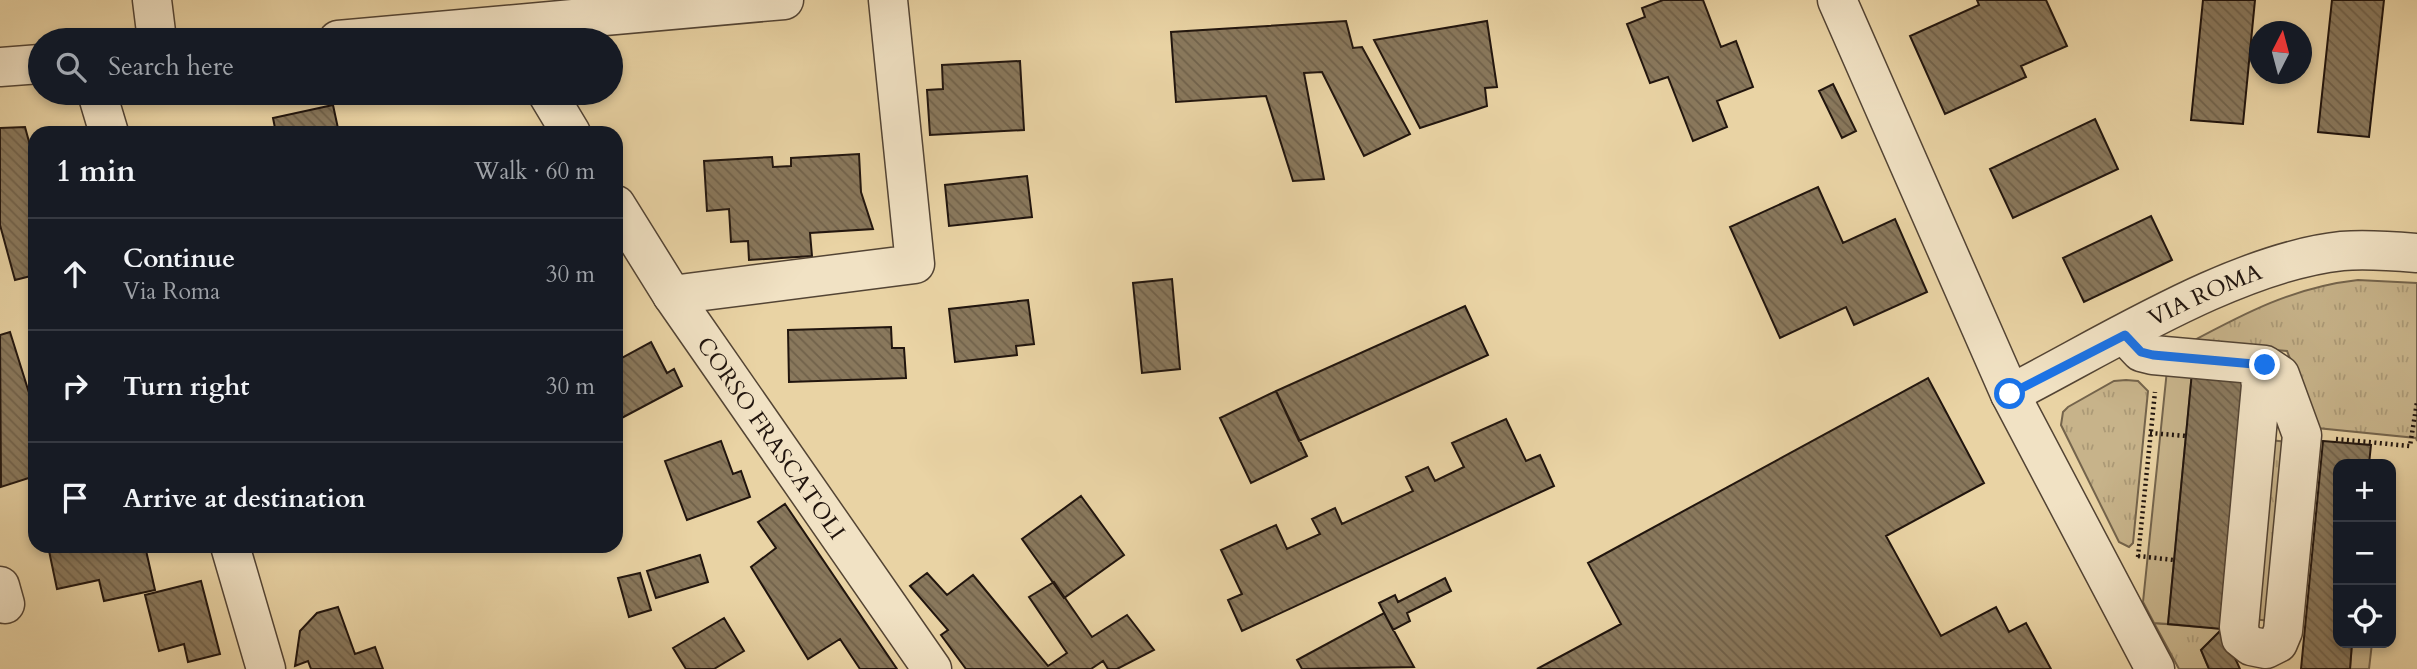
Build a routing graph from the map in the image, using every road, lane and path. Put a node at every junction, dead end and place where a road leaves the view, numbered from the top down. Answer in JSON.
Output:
{"nodes":[{"id":1,"x":152,"y":0,"type":"edge"},
{"id":2,"x":783,"y":0,"type":"edge"},
{"id":3,"x":888,"y":0,"type":"edge"},
{"id":4,"x":1837,"y":0,"type":"edge"},
{"id":5,"x":156,"y":28,"type":"edge"},
{"id":6,"x":558,"y":28,"type":"edge"},
{"id":7,"x":28,"y":65,"type":"edge"},
{"id":8,"x":0,"y":67,"type":"edge"},
{"id":9,"x":101,"y":105,"type":"edge"},
{"id":10,"x":554,"y":105,"type":"edge"},
{"id":11,"x":107,"y":126,"type":"edge"},
{"id":12,"x":567,"y":126,"type":"edge"},
{"id":13,"x":623,"y":216,"type":"edge"},
{"id":14,"x":2417,"y":253,"type":"edge"},
{"id":15,"x":672,"y":295,"type":"junction"},
{"id":16,"x":2125,"y":335,"type":"junction"},
{"id":17,"x":2158,"y":355,"type":"junction"},
{"id":18,"x":2250,"y":363,"type":"junction"},
{"id":19,"x":2010,"y":394,"type":"junction"},
{"id":20,"x":2417,"y":402,"type":"edge"},
{"id":21,"x":2150,"y":433,"type":"junction"},
{"id":22,"x":2302,"y":435,"type":"junction"},
{"id":23,"x":2187,"y":436,"type":"dead end"},
{"id":24,"x":232,"y":553,"type":"edge"},
{"id":25,"x":2138,"y":556,"type":"junction"},
{"id":26,"x":2174,"y":560,"type":"dead end"},
{"id":27,"x":2113,"y":587,"type":"junction"},
{"id":28,"x":267,"y":669,"type":"edge"},
{"id":29,"x":932,"y":669,"type":"edge"},
{"id":30,"x":2155,"y":669,"type":"edge"}],
"edges":[{"from":1,"to":5,"type":"street"},
{"from":2,"to":6,"type":"street"},
{"from":3,"to":15,"type":"street"},
{"from":4,"to":19,"type":"street"},
{"from":7,"to":8,"type":"street"},
{"from":9,"to":11,"type":"street"},
{"from":10,"to":12,"type":"street"},
{"from":13,"to":15,"type":"street","name":"CORSO FRASCATOLI"},
{"from":14,"to":16,"type":"street","name":"VIA ROMA"},
{"from":15,"to":29,"type":"street","name":"CORSO FRASCATOLI"},
{"from":16,"to":17,"type":"street"},
{"from":16,"to":19,"type":"street","name":"VIA ROMA"},
{"from":17,"to":18,"type":"street"},
{"from":17,"to":21,"type":"path"},
{"from":18,"to":22,"type":"street"},
{"from":18,"to":22,"type":"street"},
{"from":19,"to":27,"type":"street"},
{"from":20,"to":22,"type":"path"},
{"from":21,"to":23,"type":"path"},
{"from":21,"to":25,"type":"path"},
{"from":24,"to":28,"type":"street"},
{"from":25,"to":26,"type":"path"},
{"from":25,"to":27,"type":"path"},
{"from":27,"to":30,"type":"street"}]}
